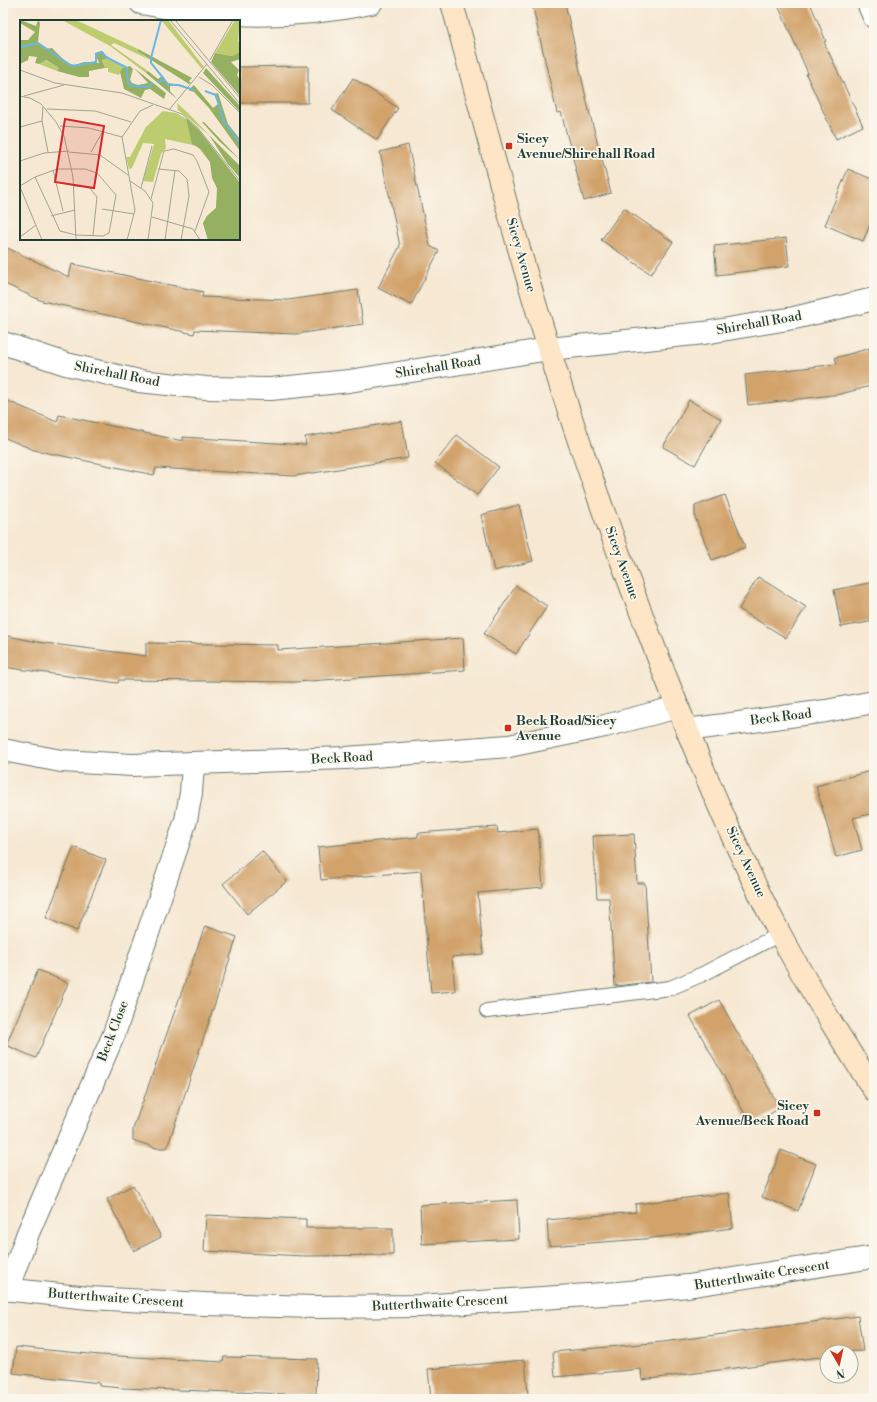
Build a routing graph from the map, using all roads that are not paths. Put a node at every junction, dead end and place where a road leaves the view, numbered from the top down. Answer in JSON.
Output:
{"nodes":[{"id":1,"x":142,"y":3,"type":"edge"},
{"id":2,"x":371,"y":3,"type":"edge"},
{"id":3,"x":452,"y":3,"type":"edge"},
{"id":4,"x":868,"y":3,"type":"edge"},
{"id":5,"x":874,"y":17,"type":"edge"},
{"id":6,"x":874,"y":298,"type":"edge"},
{"id":7,"x":3,"y":343,"type":"edge"},
{"id":8,"x":549,"y":349,"type":"junction"},
{"id":9,"x":874,"y":702,"type":"edge"},
{"id":10,"x":678,"y":707,"type":"junction"},
{"id":11,"x":687,"y":730,"type":"junction"},
{"id":12,"x":3,"y":750,"type":"edge"},
{"id":13,"x":193,"y":765,"type":"junction"},
{"id":14,"x":780,"y":934,"type":"junction"},
{"id":15,"x":487,"y":1011,"type":"dead end"},
{"id":16,"x":874,"y":1090,"type":"edge"},
{"id":17,"x":874,"y":1257,"type":"edge"},
{"id":18,"x":5,"y":1289,"type":"edge"}],
"edges":[{"from":1,"to":2,"type":"street"},
{"from":3,"to":8,"type":"street","name":"Sicey Avenue"},
{"from":4,"to":5,"type":"street"},
{"from":6,"to":8,"type":"street","name":"Shirehall Road"},
{"from":7,"to":8,"type":"street","name":"Shirehall Road"},
{"from":8,"to":10,"type":"street","name":"Sicey Avenue"},
{"from":9,"to":11,"type":"street","name":"Beck Road"},
{"from":10,"to":11,"type":"street","name":"Sicey Avenue"},
{"from":10,"to":13,"type":"street","name":"Beck Road"},
{"from":11,"to":14,"type":"street","name":"Sicey Avenue"},
{"from":12,"to":13,"type":"street","name":"Beck Road"},
{"from":13,"to":18,"type":"street","name":"Beck Close"},
{"from":14,"to":15,"type":"lane"},
{"from":14,"to":16,"type":"street","name":"Sicey Avenue"},
{"from":17,"to":18,"type":"street","name":"Butterthwaite Crescent"}]}
